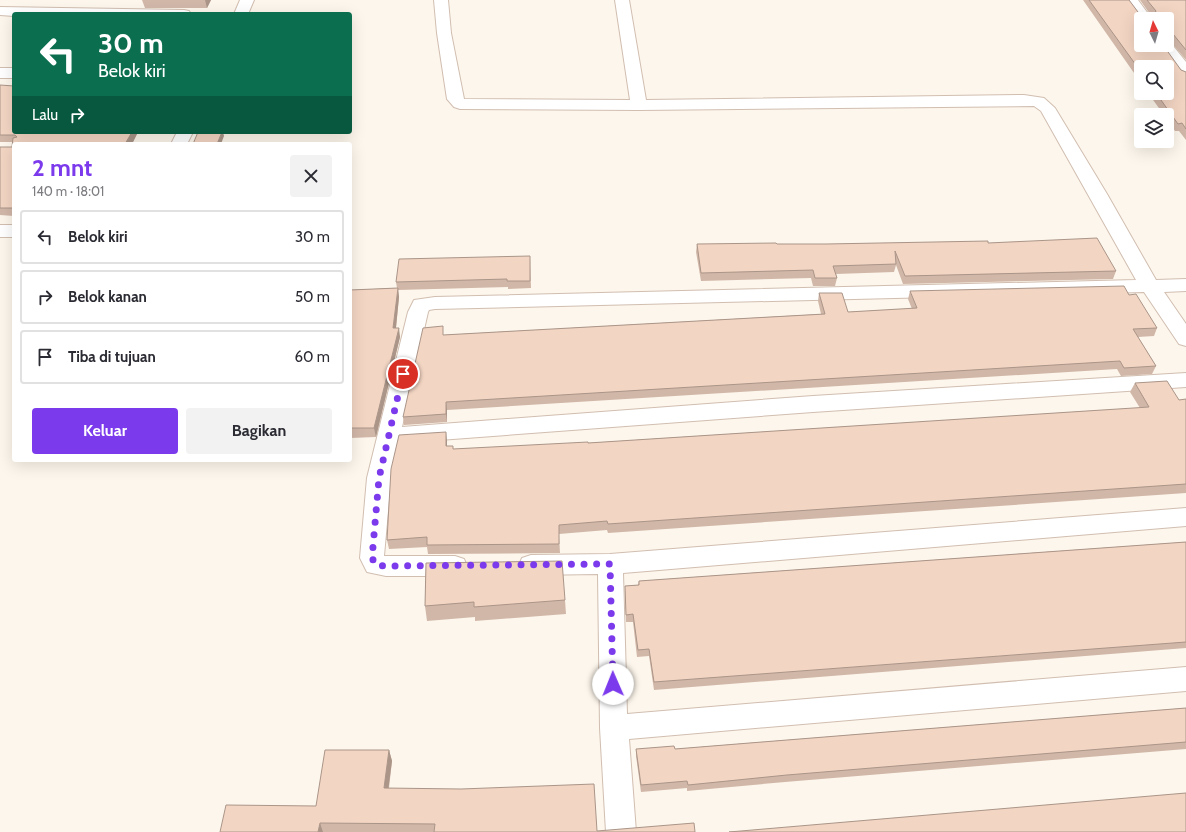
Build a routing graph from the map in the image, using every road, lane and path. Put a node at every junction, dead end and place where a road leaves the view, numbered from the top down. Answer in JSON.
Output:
{"nodes":[{"id":1,"x":247,"y":0,"type":"edge"},
{"id":2,"x":441,"y":0,"type":"edge"},
{"id":3,"x":622,"y":0,"type":"edge"},
{"id":4,"x":1131,"y":0,"type":"edge"},
{"id":5,"x":0,"y":11,"type":"edge"},
{"id":6,"x":61,"y":12,"type":"edge"},
{"id":7,"x":242,"y":12,"type":"edge"},
{"id":8,"x":1140,"y":12,"type":"edge"},
{"id":9,"x":1170,"y":52,"type":"edge"},
{"id":10,"x":0,"y":73,"type":"edge"},
{"id":11,"x":12,"y":73,"type":"edge"},
{"id":12,"x":1186,"y":73,"type":"edge"},
{"id":13,"x":639,"y":105,"type":"junction"},
{"id":14,"x":0,"y":231,"type":"edge"},
{"id":15,"x":12,"y":231,"type":"edge"},
{"id":16,"x":1149,"y":285,"type":"junction"},
{"id":17,"x":1186,"y":285,"type":"edge"},
{"id":18,"x":1186,"y":339,"type":"edge"},
{"id":19,"x":1186,"y":380,"type":"edge"},
{"id":20,"x":389,"y":436,"type":"junction"},
{"id":21,"x":1186,"y":517,"type":"edge"},
{"id":22,"x":610,"y":564,"type":"junction"},
{"id":23,"x":474,"y":565,"type":"edge"},
{"id":24,"x":506,"y":565,"type":"edge"},
{"id":25,"x":1186,"y":679,"type":"edge"},
{"id":26,"x":614,"y":728,"type":"junction"},
{"id":27,"x":621,"y":832,"type":"edge"}],
"edges":[{"from":1,"to":7,"type":"street"},
{"from":2,"to":13,"type":"street"},
{"from":3,"to":13,"type":"street"},
{"from":4,"to":8,"type":"street"},
{"from":5,"to":6,"type":"street"},
{"from":9,"to":12,"type":"street"},
{"from":10,"to":11,"type":"street"},
{"from":13,"to":16,"type":"street"},
{"from":14,"to":15,"type":"street"},
{"from":16,"to":17,"type":"street"},
{"from":16,"to":18,"type":"street"},
{"from":16,"to":20,"type":"street"},
{"from":19,"to":20,"type":"street"},
{"from":20,"to":23,"type":"street"},
{"from":21,"to":22,"type":"street"},
{"from":22,"to":24,"type":"street"},
{"from":22,"to":26,"type":"street"},
{"from":25,"to":26,"type":"street"},
{"from":26,"to":27,"type":"street"}]}
